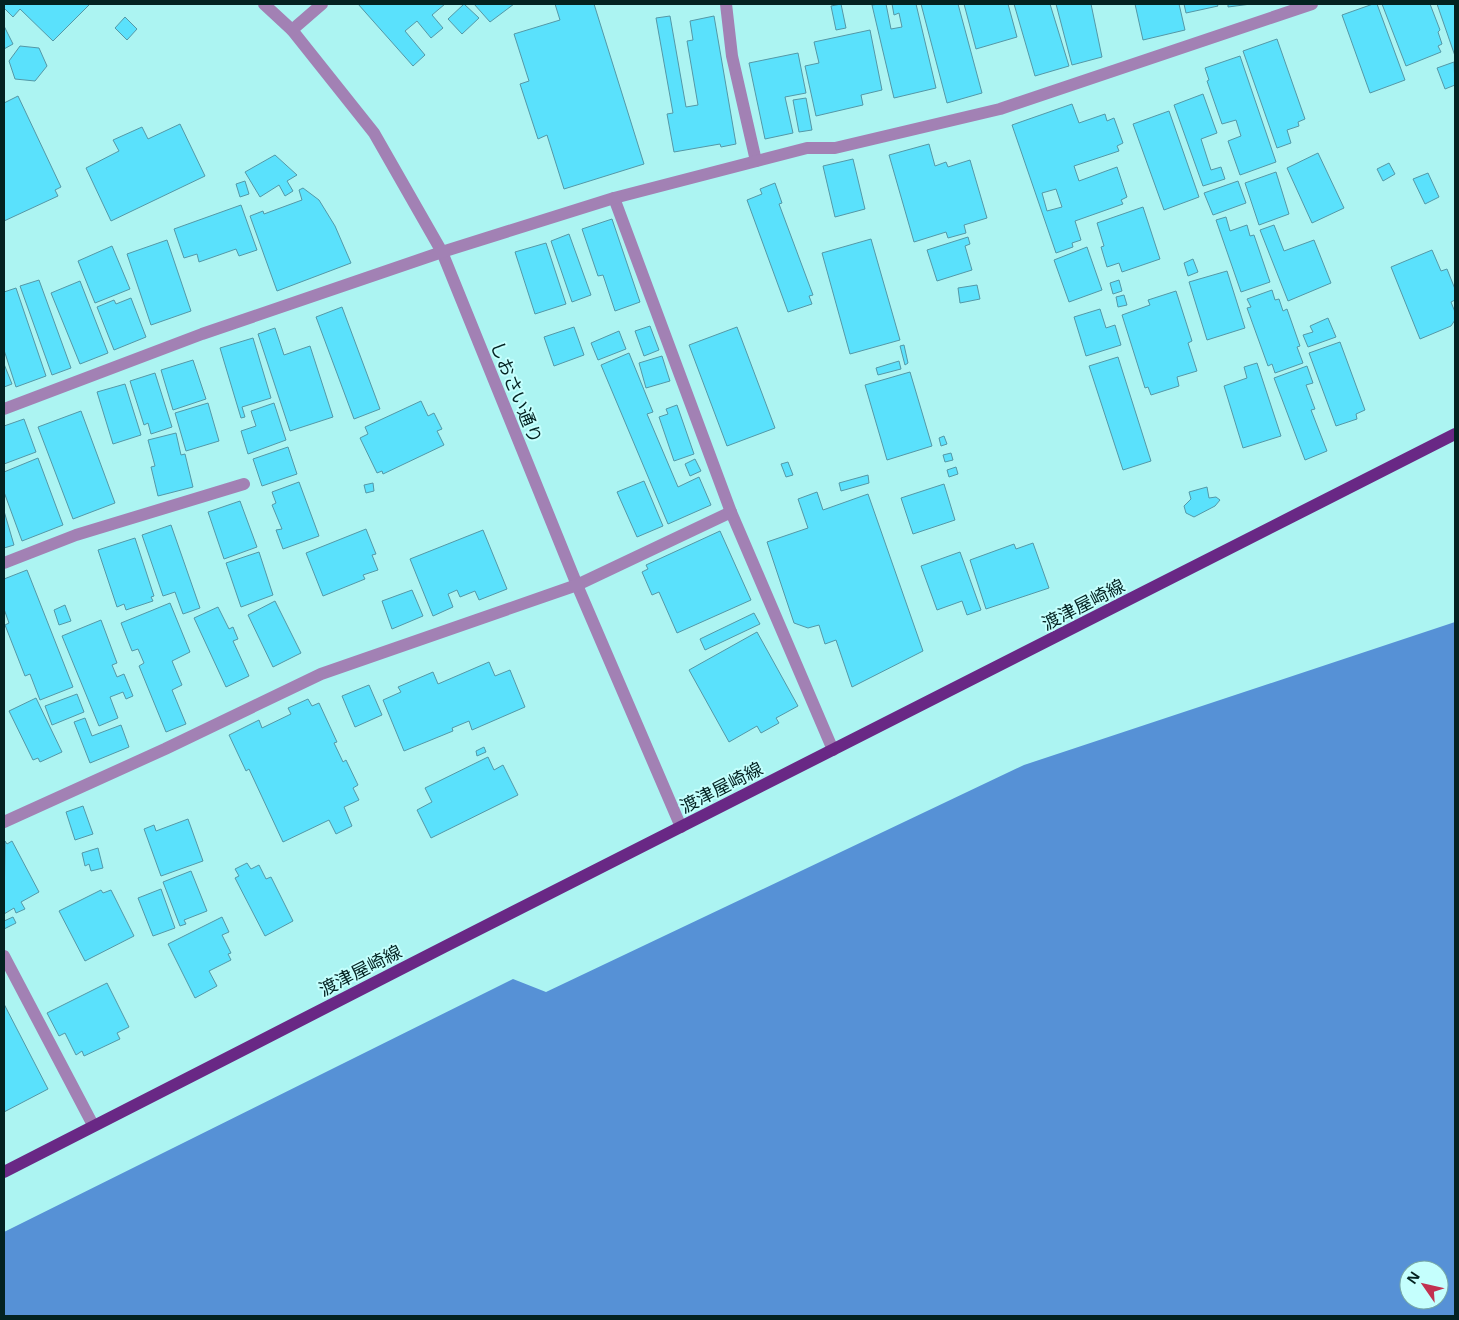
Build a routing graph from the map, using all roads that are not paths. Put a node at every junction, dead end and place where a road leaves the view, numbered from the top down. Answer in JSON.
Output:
{"nodes":[{"id":1,"x":264,"y":4,"type":"edge"},
{"id":2,"x":322,"y":4,"type":"edge"},
{"id":3,"x":726,"y":4,"type":"edge"},
{"id":4,"x":1312,"y":4,"type":"edge"},
{"id":5,"x":292,"y":30,"type":"junction"},
{"id":6,"x":756,"y":161,"type":"junction"},
{"id":7,"x":614,"y":198,"type":"junction"},
{"id":8,"x":442,"y":252,"type":"junction"},
{"id":9,"x":4,"y":408,"type":"edge"},
{"id":10,"x":1455,"y":434,"type":"edge"},
{"id":11,"x":244,"y":484,"type":"dead end"},
{"id":12,"x":731,"y":512,"type":"junction"},
{"id":13,"x":4,"y":563,"type":"edge"},
{"id":14,"x":577,"y":585,"type":"junction"},
{"id":15,"x":833,"y":750,"type":"junction"},
{"id":16,"x":4,"y":822,"type":"edge"},
{"id":17,"x":681,"y":827,"type":"junction"},
{"id":18,"x":4,"y":956,"type":"edge"},
{"id":19,"x":93,"y":1125,"type":"junction"},
{"id":20,"x":4,"y":1172,"type":"edge"}],
"edges":[{"from":1,"to":5,"type":"street","name":"しおさい通り"},
{"from":2,"to":5,"type":"street"},
{"from":3,"to":6,"type":"street"},
{"from":4,"to":6,"type":"street"},
{"from":5,"to":8,"type":"street","name":"しおさい通り"},
{"from":6,"to":7,"type":"street"},
{"from":7,"to":8,"type":"street"},
{"from":7,"to":12,"type":"street"},
{"from":8,"to":9,"type":"street"},
{"from":8,"to":14,"type":"street","name":"しおさい通り"},
{"from":10,"to":15,"type":"main road","name":"渡津屋崎線"},
{"from":11,"to":13,"type":"street"},
{"from":12,"to":14,"type":"street"},
{"from":12,"to":15,"type":"street"},
{"from":14,"to":16,"type":"street"},
{"from":14,"to":17,"type":"street","name":"しおさい通り"},
{"from":15,"to":17,"type":"main road","name":"渡津屋崎線"},
{"from":17,"to":19,"type":"main road","name":"渡津屋崎線"},
{"from":18,"to":19,"type":"street"},
{"from":19,"to":20,"type":"main road","name":"渡津屋崎線"}]}
